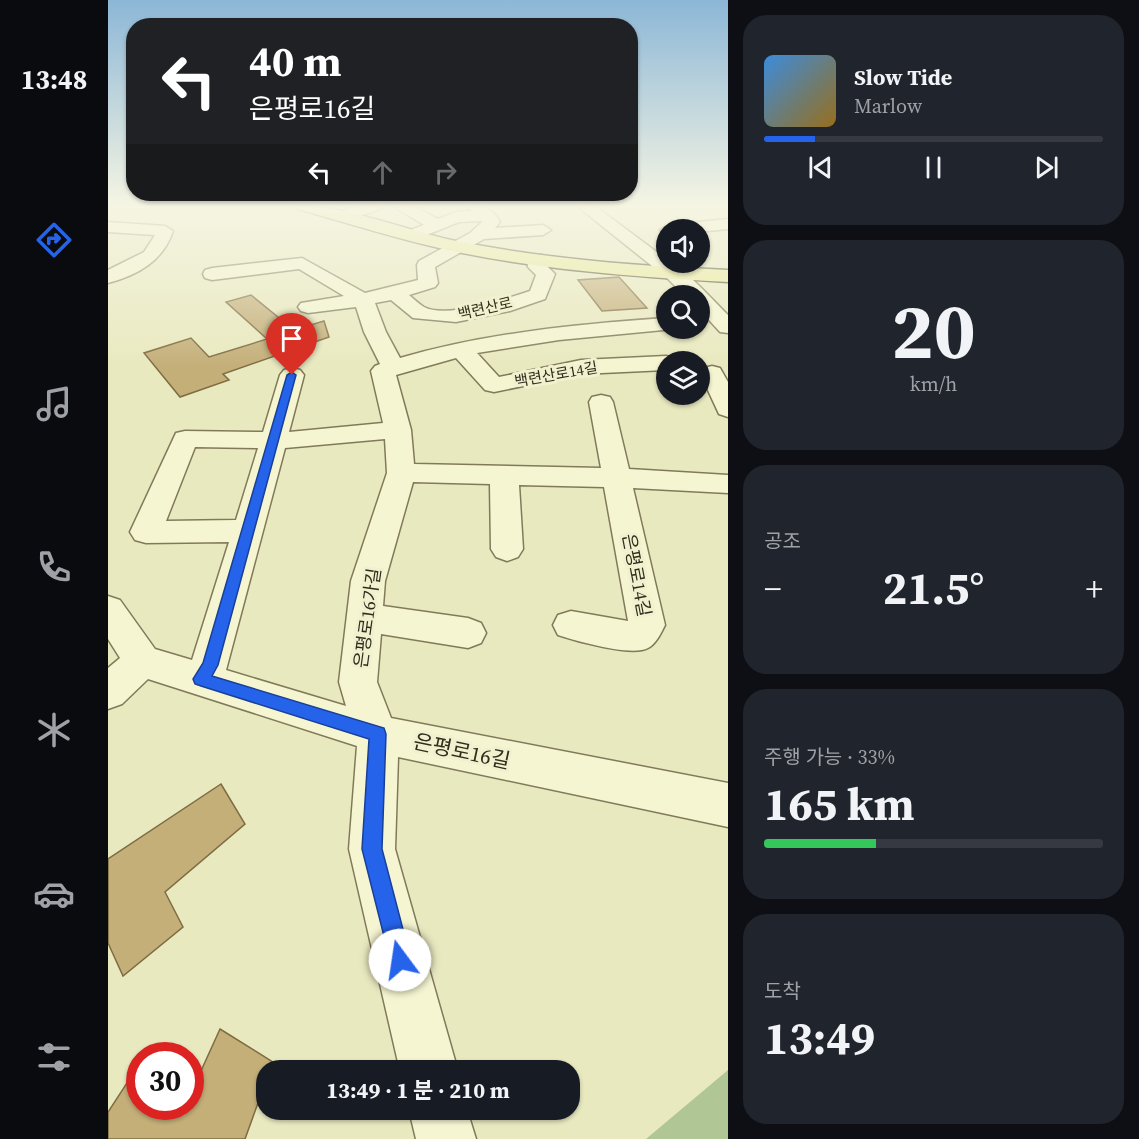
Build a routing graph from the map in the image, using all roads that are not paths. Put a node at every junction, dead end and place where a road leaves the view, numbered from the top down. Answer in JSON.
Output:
{"nodes":[{"id":1,"x":147,"y":259,"type":"edge"},
{"id":2,"x":436,"y":259,"type":"edge"},
{"id":3,"x":536,"y":259,"type":"edge"},
{"id":4,"x":537,"y":259,"type":"edge"},
{"id":5,"x":655,"y":259,"type":"edge"},
{"id":6,"x":212,"y":274,"type":"dead end"},
{"id":7,"x":674,"y":274,"type":"junction"},
{"id":8,"x":728,"y":276,"type":"edge"},
{"id":9,"x":108,"y":277,"type":"edge"},
{"id":10,"x":685,"y":285,"type":"edge"},
{"id":11,"x":399,"y":294,"type":"junction"},
{"id":12,"x":362,"y":301,"type":"junction"},
{"id":13,"x":308,"y":307,"type":"dead end"},
{"id":14,"x":710,"y":309,"type":"edge"},
{"id":15,"x":656,"y":324,"type":"edge"},
{"id":16,"x":724,"y":324,"type":"edge"},
{"id":17,"x":461,"y":350,"type":"junction"},
{"id":18,"x":656,"y":363,"type":"edge"},
{"id":19,"x":393,"y":368,"type":"junction"},
{"id":20,"x":713,"y":373,"type":"edge"},
{"id":21,"x":292,"y":375,"type":"dead end"},
{"id":22,"x":601,"y":402,"type":"dead end"},
{"id":23,"x":728,"y":409,"type":"edge"},
{"id":24,"x":398,"y":430,"type":"junction"},
{"id":25,"x":274,"y":440,"type":"junction"},
{"id":26,"x":401,"y":473,"type":"junction"},
{"id":27,"x":504,"y":475,"type":"junction"},
{"id":28,"x":618,"y":478,"type":"junction"},
{"id":29,"x":728,"y":484,"type":"edge"},
{"id":30,"x":249,"y":531,"type":"junction"},
{"id":31,"x":507,"y":549,"type":"dead end"},
{"id":32,"x":108,"y":610,"type":"edge"},
{"id":33,"x":365,"y":618,"type":"junction"},
{"id":34,"x":571,"y":625,"type":"dead end"},
{"id":35,"x":468,"y":633,"type":"dead end"},
{"id":36,"x":142,"y":661,"type":"junction"},
{"id":37,"x":201,"y":679,"type":"junction"},
{"id":38,"x":108,"y":692,"type":"edge"},
{"id":39,"x":378,"y":734,"type":"junction"},
{"id":40,"x":728,"y":805,"type":"edge"},
{"id":41,"x":426,"y":1060,"type":"edge"},
{"id":42,"x":441,"y":1120,"type":"edge"},
{"id":43,"x":446,"y":1139,"type":"edge"}],
"edges":[{"from":1,"to":9,"type":"street"},
{"from":2,"to":11,"type":"street"},
{"from":3,"to":11,"type":"street","name":"백련산로"},
{"from":4,"to":7,"type":"main road"},
{"from":5,"to":7,"type":"street"},
{"from":6,"to":12,"type":"street"},
{"from":7,"to":8,"type":"main road"},
{"from":7,"to":10,"type":"street"},
{"from":11,"to":12,"type":"street"},
{"from":12,"to":13,"type":"street"},
{"from":12,"to":19,"type":"street"},
{"from":14,"to":16,"type":"street"},
{"from":15,"to":17,"type":"street"},
{"from":17,"to":18,"type":"street","name":"백련산로14길"},
{"from":17,"to":19,"type":"street"},
{"from":19,"to":24,"type":"street"},
{"from":20,"to":23,"type":"street"},
{"from":21,"to":25,"type":"street"},
{"from":22,"to":28,"type":"street","name":"은평로14길"},
{"from":24,"to":25,"type":"street"},
{"from":24,"to":26,"type":"street","name":"은평로16가길"},
{"from":25,"to":30,"type":"street"},
{"from":25,"to":30,"type":"street"},
{"from":26,"to":27,"type":"street"},
{"from":26,"to":33,"type":"street","name":"은평로16가길"},
{"from":27,"to":28,"type":"street"},
{"from":27,"to":31,"type":"street"},
{"from":28,"to":29,"type":"street"},
{"from":28,"to":34,"type":"street","name":"은평로14길"},
{"from":30,"to":37,"type":"street"},
{"from":32,"to":36,"type":"street"},
{"from":33,"to":35,"type":"street"},
{"from":33,"to":39,"type":"street","name":"은평로16가길"},
{"from":36,"to":37,"type":"street","name":"은평로16길"},
{"from":36,"to":38,"type":"street"},
{"from":37,"to":39,"type":"street","name":"은평로16길"},
{"from":39,"to":40,"type":"street","name":"은평로16길"},
{"from":39,"to":41,"type":"street"},
{"from":42,"to":43,"type":"street"}]}
